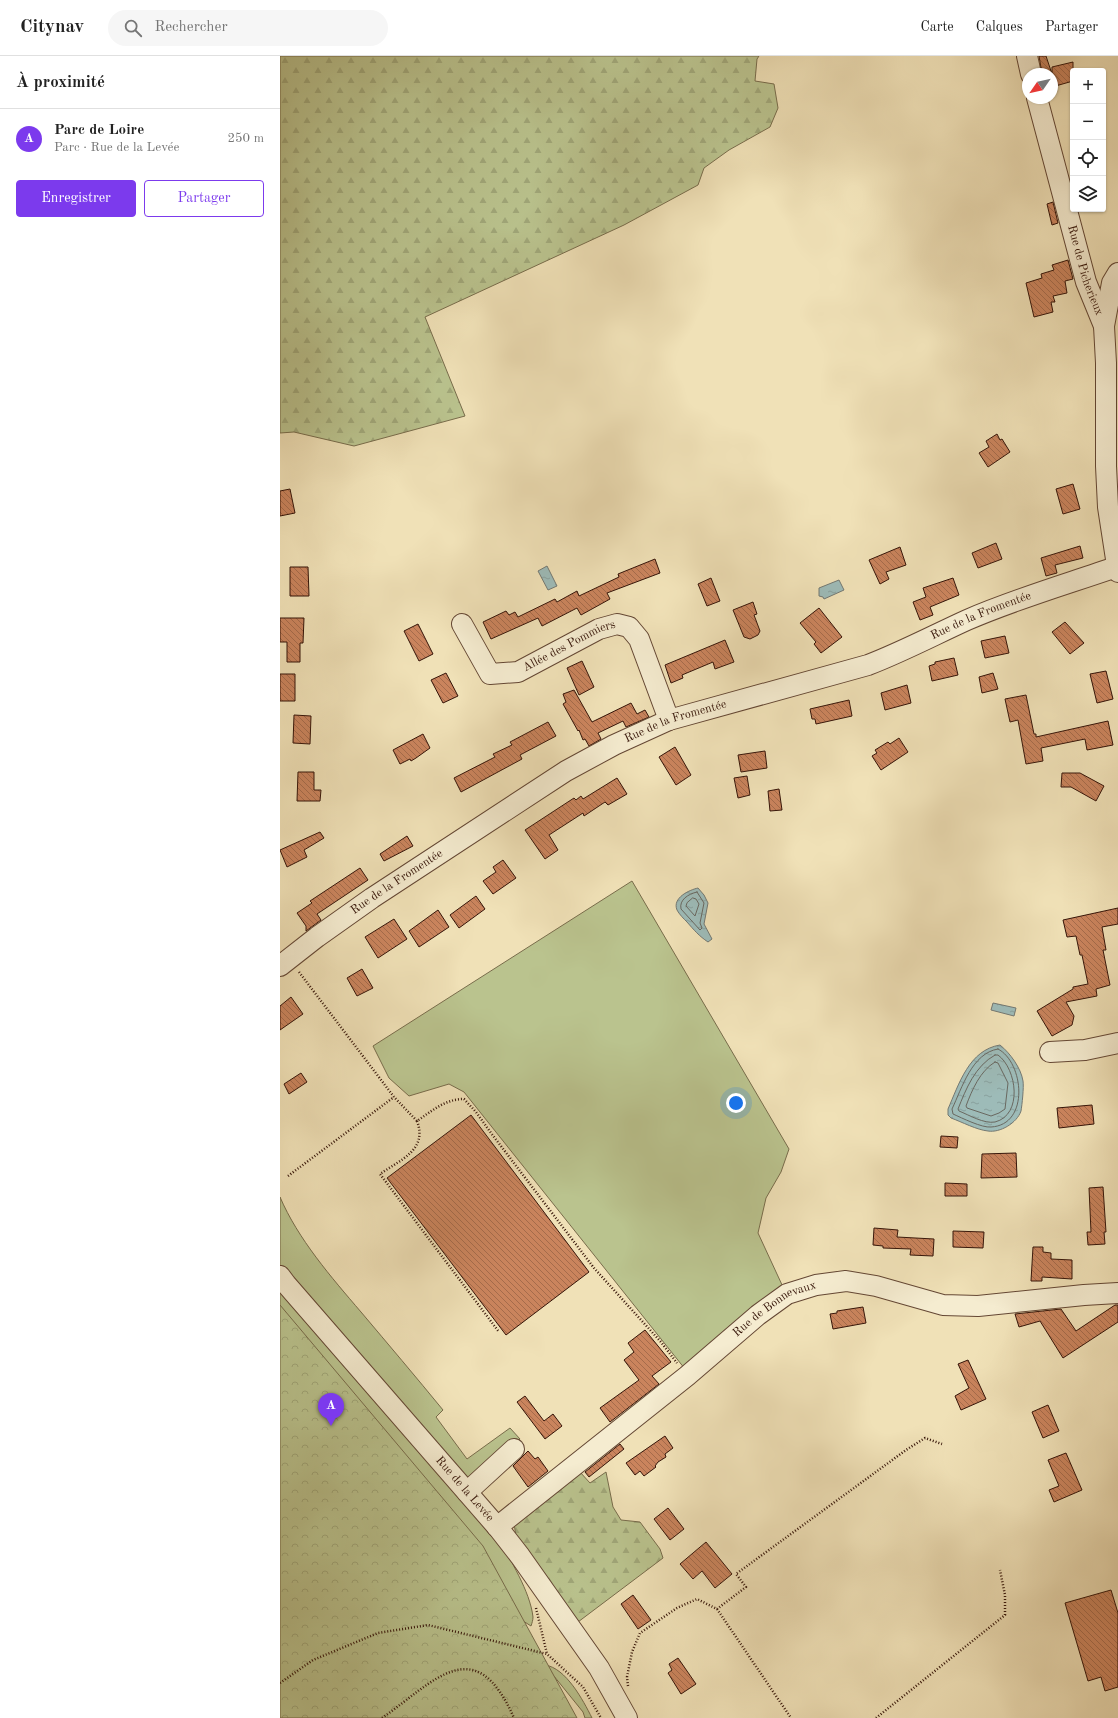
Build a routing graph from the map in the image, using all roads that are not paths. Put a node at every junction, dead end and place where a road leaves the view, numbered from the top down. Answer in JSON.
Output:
{"nodes":[{"id":1,"x":1027,"y":56,"type":"edge"},
{"id":2,"x":1030,"y":68,"type":"edge"},
{"id":3,"x":1039,"y":104,"type":"edge"},
{"id":4,"x":1083,"y":272,"type":"junction"},
{"id":5,"x":1117,"y":274,"type":"edge"},
{"id":6,"x":1104,"y":326,"type":"junction"},
{"id":7,"x":1117,"y":569,"type":"edge"},
{"id":8,"x":462,"y":624,"type":"dead end"},
{"id":9,"x":669,"y":720,"type":"junction"},
{"id":10,"x":284,"y":963,"type":"edge"},
{"id":11,"x":1118,"y":1043,"type":"edge"},
{"id":12,"x":1050,"y":1052,"type":"dead end"},
{"id":13,"x":280,"y":1276,"type":"edge"},
{"id":14,"x":1118,"y":1293,"type":"edge"},
{"id":15,"x":514,"y":1450,"type":"dead end"},
{"id":16,"x":467,"y":1492,"type":"junction"},
{"id":17,"x":497,"y":1526,"type":"junction"},
{"id":18,"x":627,"y":1718,"type":"edge"}],
"edges":[{"from":1,"to":2,"type":"street"},
{"from":3,"to":4,"type":"street","name":"Rue de Picherieux"},
{"from":4,"to":5,"type":"street"},
{"from":4,"to":6,"type":"street","name":"Rue de Picherieux"},
{"from":5,"to":6,"type":"street"},
{"from":6,"to":7,"type":"street"},
{"from":7,"to":9,"type":"street","name":"Rue de la Fromentée"},
{"from":8,"to":9,"type":"street","name":"Allée des Pommiers"},
{"from":9,"to":10,"type":"street","name":"Rue de la Fromentée"},
{"from":11,"to":12,"type":"street"},
{"from":13,"to":16,"type":"street","name":"Rue de la Levée"},
{"from":14,"to":17,"type":"street","name":"Rue de Bonnevaux"},
{"from":15,"to":16,"type":"street"},
{"from":16,"to":17,"type":"street","name":"Rue de la Levée"},
{"from":17,"to":18,"type":"street","name":"Rue de la Levée"}]}
